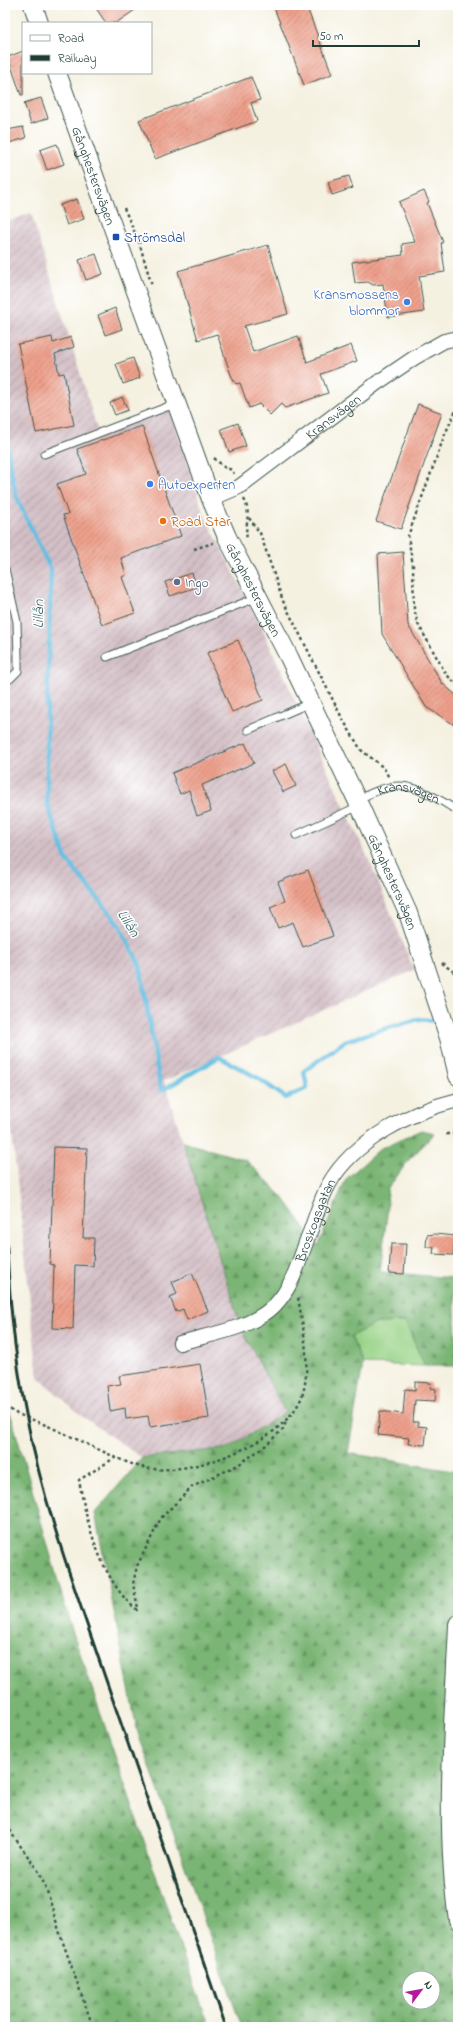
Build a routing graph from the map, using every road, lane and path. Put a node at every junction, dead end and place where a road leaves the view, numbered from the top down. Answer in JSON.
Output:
{"nodes":[{"id":1,"x":33,"y":5,"type":"edge"},
{"id":2,"x":39,"y":22,"type":"edge"},
{"id":3,"x":57,"y":74,"type":"edge"},
{"id":4,"x":121,"y":203,"type":"dead end"},
{"id":5,"x":153,"y":289,"type":"dead end"},
{"id":6,"x":458,"y":338,"type":"edge"},
{"id":7,"x":177,"y":403,"type":"junction"},
{"id":8,"x":458,"y":406,"type":"edge"},
{"id":9,"x":44,"y":454,"type":"dead end"},
{"id":10,"x":213,"y":455,"type":"dead end"},
{"id":11,"x":239,"y":487,"type":"junction"},
{"id":12,"x":211,"y":499,"type":"junction"},
{"id":13,"x":248,"y":518,"type":"junction"},
{"id":14,"x":247,"y":540,"type":"dead end"},
{"id":15,"x":5,"y":568,"type":"edge"},
{"id":16,"x":258,"y":597,"type":"junction"},
{"id":17,"x":107,"y":657,"type":"dead end"},
{"id":18,"x":5,"y":682,"type":"edge"},
{"id":19,"x":458,"y":686,"type":"edge"},
{"id":20,"x":310,"y":702,"type":"junction"},
{"id":21,"x":248,"y":730,"type":"dead end"},
{"id":22,"x":393,"y":787,"type":"junction"},
{"id":23,"x":358,"y":803,"type":"junction"},
{"id":24,"x":458,"y":811,"type":"edge"},
{"id":25,"x":296,"y":835,"type":"dead end"},
{"id":26,"x":439,"y":966,"type":"dead end"},
{"id":27,"x":458,"y":978,"type":"edge"},
{"id":28,"x":458,"y":1076,"type":"edge"},
{"id":29,"x":458,"y":1100,"type":"edge"},
{"id":30,"x":446,"y":1134,"type":"dead end"},
{"id":31,"x":458,"y":1134,"type":"edge"},
{"id":32,"x":291,"y":1283,"type":"junction"},
{"id":33,"x":180,"y":1342,"type":"dead end"},
{"id":34,"x":5,"y":1406,"type":"edge"},
{"id":35,"x":286,"y":1421,"type":"junction"},
{"id":36,"x":116,"y":1457,"type":"junction"},
{"id":37,"x":458,"y":1624,"type":"edge"},
{"id":38,"x":5,"y":1819,"type":"edge"},
{"id":39,"x":458,"y":1920,"type":"edge"},
{"id":40,"x":93,"y":2027,"type":"edge"}],
"edges":[{"from":1,"to":2,"type":"street"},
{"from":3,"to":7,"type":"street","name":"Gånghestersvägen"},
{"from":4,"to":5,"type":"path"},
{"from":6,"to":11,"type":"street","name":"Kransvägen"},
{"from":7,"to":9,"type":"lane"},
{"from":7,"to":12,"type":"street","name":"Gånghestersvägen"},
{"from":8,"to":19,"type":"path"},
{"from":10,"to":11,"type":"path"},
{"from":11,"to":12,"type":"street","name":"Kransvägen"},
{"from":11,"to":13,"type":"path"},
{"from":12,"to":16,"type":"street","name":"Gånghestersvägen"},
{"from":13,"to":14,"type":"path"},
{"from":13,"to":22,"type":"path"},
{"from":15,"to":18,"type":"lane"},
{"from":16,"to":17,"type":"lane"},
{"from":16,"to":20,"type":"street","name":"Gånghestersvägen"},
{"from":20,"to":21,"type":"lane"},
{"from":20,"to":23,"type":"street","name":"Gånghestersvägen"},
{"from":22,"to":23,"type":"lane","name":"Kransvägen"},
{"from":22,"to":24,"type":"lane","name":"Kransvägen"},
{"from":23,"to":25,"type":"lane","name":"Kransvägen"},
{"from":23,"to":28,"type":"street","name":"Gånghestersvägen"},
{"from":26,"to":27,"type":"path"},
{"from":29,"to":32,"type":"street","name":"Broskogsgatan"},
{"from":30,"to":31,"type":"path"},
{"from":32,"to":33,"type":"street","name":"Broskogsgatan"},
{"from":32,"to":35,"type":"path"},
{"from":34,"to":36,"type":"path"},
{"from":35,"to":36,"type":"path"},
{"from":35,"to":36,"type":"path"},
{"from":37,"to":39,"type":"street"},
{"from":38,"to":40,"type":"path"}]}
